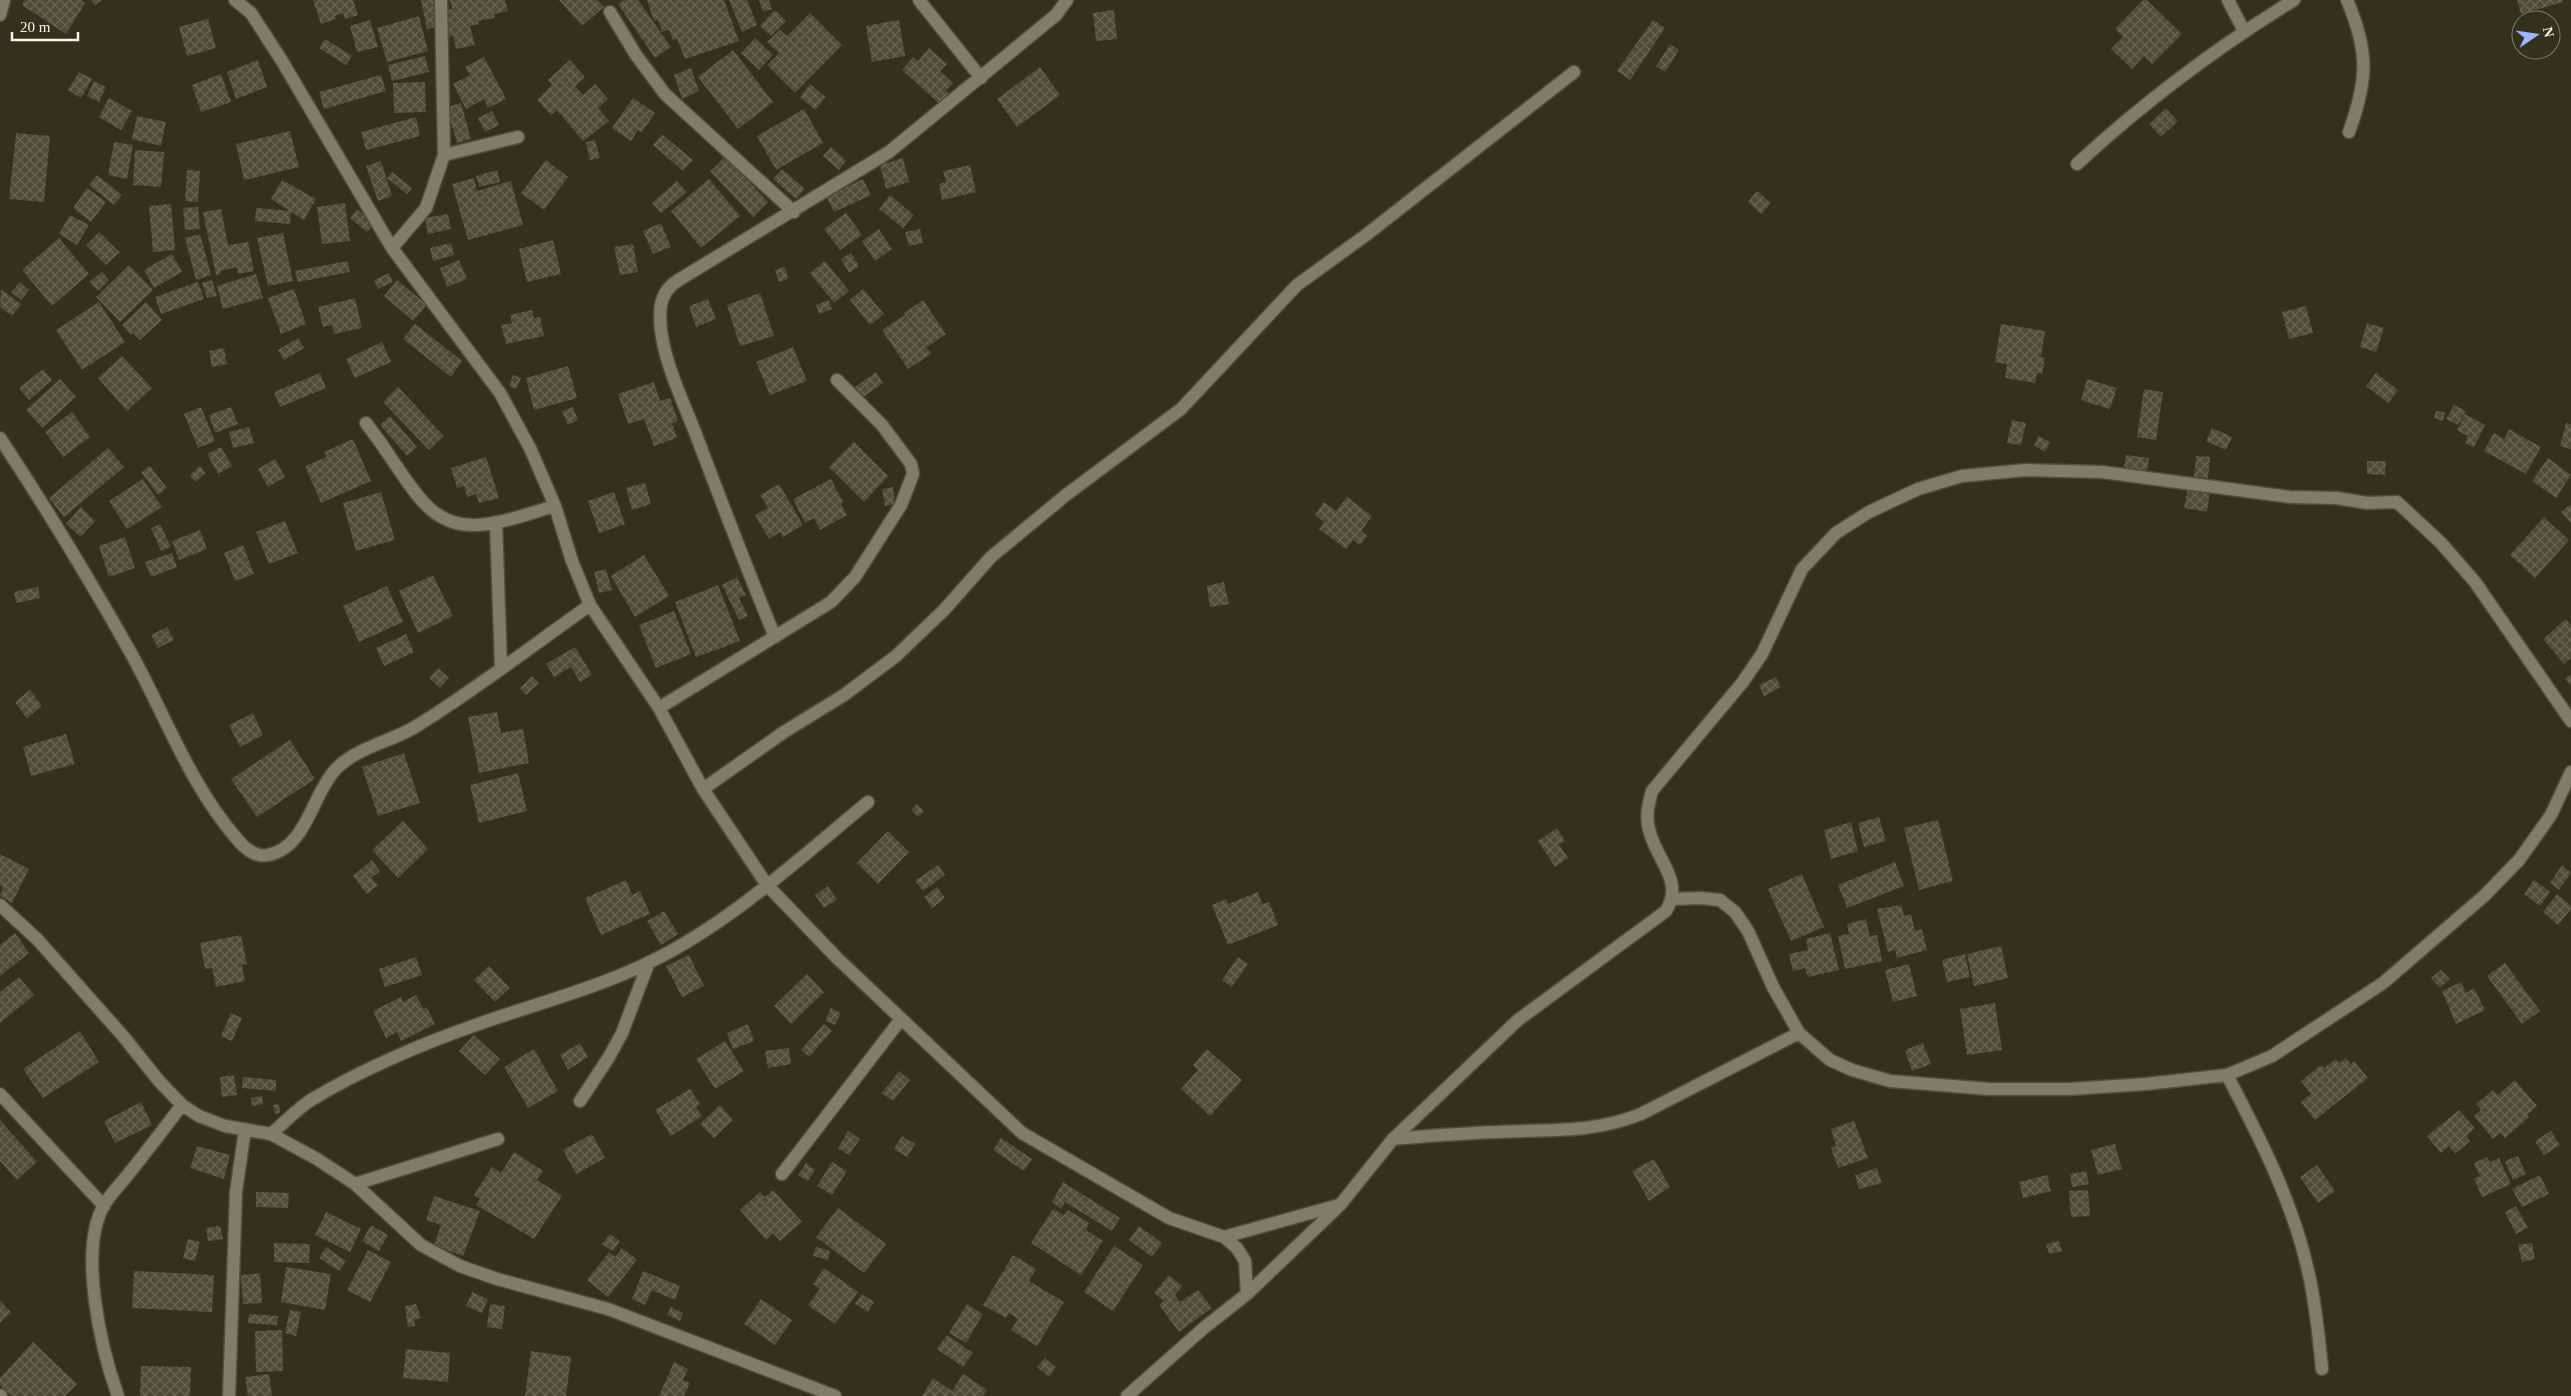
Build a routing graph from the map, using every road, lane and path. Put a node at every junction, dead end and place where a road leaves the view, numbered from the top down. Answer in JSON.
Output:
{"nodes":[{"id":1,"x":4,"y":0,"type":"edge"},
{"id":2,"x":235,"y":0,"type":"edge"},
{"id":3,"x":441,"y":0,"type":"edge"},
{"id":4,"x":919,"y":0,"type":"edge"},
{"id":5,"x":1067,"y":0,"type":"edge"},
{"id":6,"x":2228,"y":0,"type":"edge"},
{"id":7,"x":2294,"y":0,"type":"edge"},
{"id":8,"x":2347,"y":0,"type":"edge"},
{"id":9,"x":610,"y":12,"type":"dead end"},
{"id":10,"x":0,"y":14,"type":"edge"},
{"id":11,"x":2244,"y":31,"type":"junction"},
{"id":12,"x":1574,"y":72,"type":"dead end"},
{"id":13,"x":982,"y":78,"type":"junction"},
{"id":14,"x":2349,"y":132,"type":"dead end"},
{"id":15,"x":518,"y":137,"type":"dead end"},
{"id":16,"x":444,"y":155,"type":"junction"},
{"id":17,"x":2077,"y":164,"type":"dead end"},
{"id":18,"x":794,"y":212,"type":"junction"},
{"id":19,"x":392,"y":248,"type":"junction"},
{"id":20,"x":837,"y":380,"type":"dead end"},
{"id":21,"x":366,"y":423,"type":"dead end"},
{"id":22,"x":0,"y":438,"type":"edge"},
{"id":23,"x":555,"y":506,"type":"junction"},
{"id":24,"x":496,"y":522,"type":"junction"},
{"id":25,"x":590,"y":605,"type":"junction"},
{"id":26,"x":775,"y":637,"type":"junction"},
{"id":27,"x":501,"y":667,"type":"junction"},
{"id":28,"x":659,"y":708,"type":"junction"},
{"id":29,"x":2571,"y":721,"type":"edge"},
{"id":30,"x":2571,"y":772,"type":"edge"},
{"id":31,"x":703,"y":788,"type":"junction"},
{"id":32,"x":868,"y":802,"type":"dead end"},
{"id":33,"x":767,"y":885,"type":"junction"},
{"id":34,"x":1674,"y":899,"type":"junction"},
{"id":35,"x":0,"y":905,"type":"edge"},
{"id":36,"x":649,"y":962,"type":"junction"},
{"id":37,"x":900,"y":1019,"type":"junction"},
{"id":38,"x":1799,"y":1033,"type":"junction"},
{"id":39,"x":2227,"y":1075,"type":"junction"},
{"id":40,"x":0,"y":1094,"type":"edge"},
{"id":41,"x":580,"y":1100,"type":"dead end"},
{"id":42,"x":182,"y":1105,"type":"junction"},
{"id":43,"x":245,"y":1129,"type":"junction"},
{"id":44,"x":271,"y":1134,"type":"junction"},
{"id":45,"x":498,"y":1139,"type":"dead end"},
{"id":46,"x":1393,"y":1139,"type":"junction"},
{"id":47,"x":782,"y":1174,"type":"dead end"},
{"id":48,"x":355,"y":1184,"type":"junction"},
{"id":49,"x":1340,"y":1205,"type":"junction"},
{"id":50,"x":104,"y":1206,"type":"junction"},
{"id":51,"x":1224,"y":1237,"type":"junction"},
{"id":52,"x":1248,"y":1294,"type":"junction"},
{"id":53,"x":2322,"y":1369,"type":"dead end"},
{"id":54,"x":118,"y":1396,"type":"edge"},
{"id":55,"x":229,"y":1396,"type":"edge"},
{"id":56,"x":835,"y":1396,"type":"edge"},
{"id":57,"x":1127,"y":1396,"type":"edge"}],
"edges":[{"from":1,"to":10,"type":"street"},
{"from":2,"to":19,"type":"street"},
{"from":3,"to":16,"type":"street"},
{"from":4,"to":13,"type":"street"},
{"from":5,"to":13,"type":"street"},
{"from":6,"to":11,"type":"street"},
{"from":7,"to":11,"type":"street"},
{"from":8,"to":14,"type":"street"},
{"from":9,"to":18,"type":"street"},
{"from":11,"to":17,"type":"street"},
{"from":12,"to":31,"type":"street"},
{"from":13,"to":18,"type":"street"},
{"from":15,"to":16,"type":"street"},
{"from":16,"to":19,"type":"street"},
{"from":18,"to":26,"type":"street"},
{"from":19,"to":23,"type":"street"},
{"from":20,"to":26,"type":"street"},
{"from":21,"to":24,"type":"street"},
{"from":22,"to":27,"type":"street"},
{"from":23,"to":24,"type":"street"},
{"from":23,"to":25,"type":"street"},
{"from":24,"to":27,"type":"street"},
{"from":25,"to":27,"type":"street"},
{"from":25,"to":28,"type":"street"},
{"from":26,"to":28,"type":"street"},
{"from":28,"to":31,"type":"street"},
{"from":29,"to":34,"type":"street"},
{"from":30,"to":39,"type":"street"},
{"from":31,"to":33,"type":"street"},
{"from":32,"to":33,"type":"street"},
{"from":33,"to":36,"type":"street"},
{"from":33,"to":37,"type":"street"},
{"from":34,"to":38,"type":"street"},
{"from":34,"to":46,"type":"street"},
{"from":35,"to":42,"type":"street"},
{"from":36,"to":41,"type":"street"},
{"from":36,"to":44,"type":"street"},
{"from":37,"to":47,"type":"street"},
{"from":37,"to":51,"type":"street"},
{"from":38,"to":39,"type":"street"},
{"from":38,"to":46,"type":"street"},
{"from":39,"to":53,"type":"street"},
{"from":40,"to":50,"type":"street"},
{"from":42,"to":43,"type":"street"},
{"from":42,"to":50,"type":"street"},
{"from":43,"to":44,"type":"street"},
{"from":43,"to":55,"type":"street"},
{"from":44,"to":48,"type":"street"},
{"from":45,"to":48,"type":"street"},
{"from":46,"to":49,"type":"street"},
{"from":48,"to":56,"type":"street"},
{"from":49,"to":51,"type":"street"},
{"from":49,"to":52,"type":"street"},
{"from":50,"to":54,"type":"street"},
{"from":51,"to":52,"type":"street"},
{"from":52,"to":57,"type":"street"}]}
